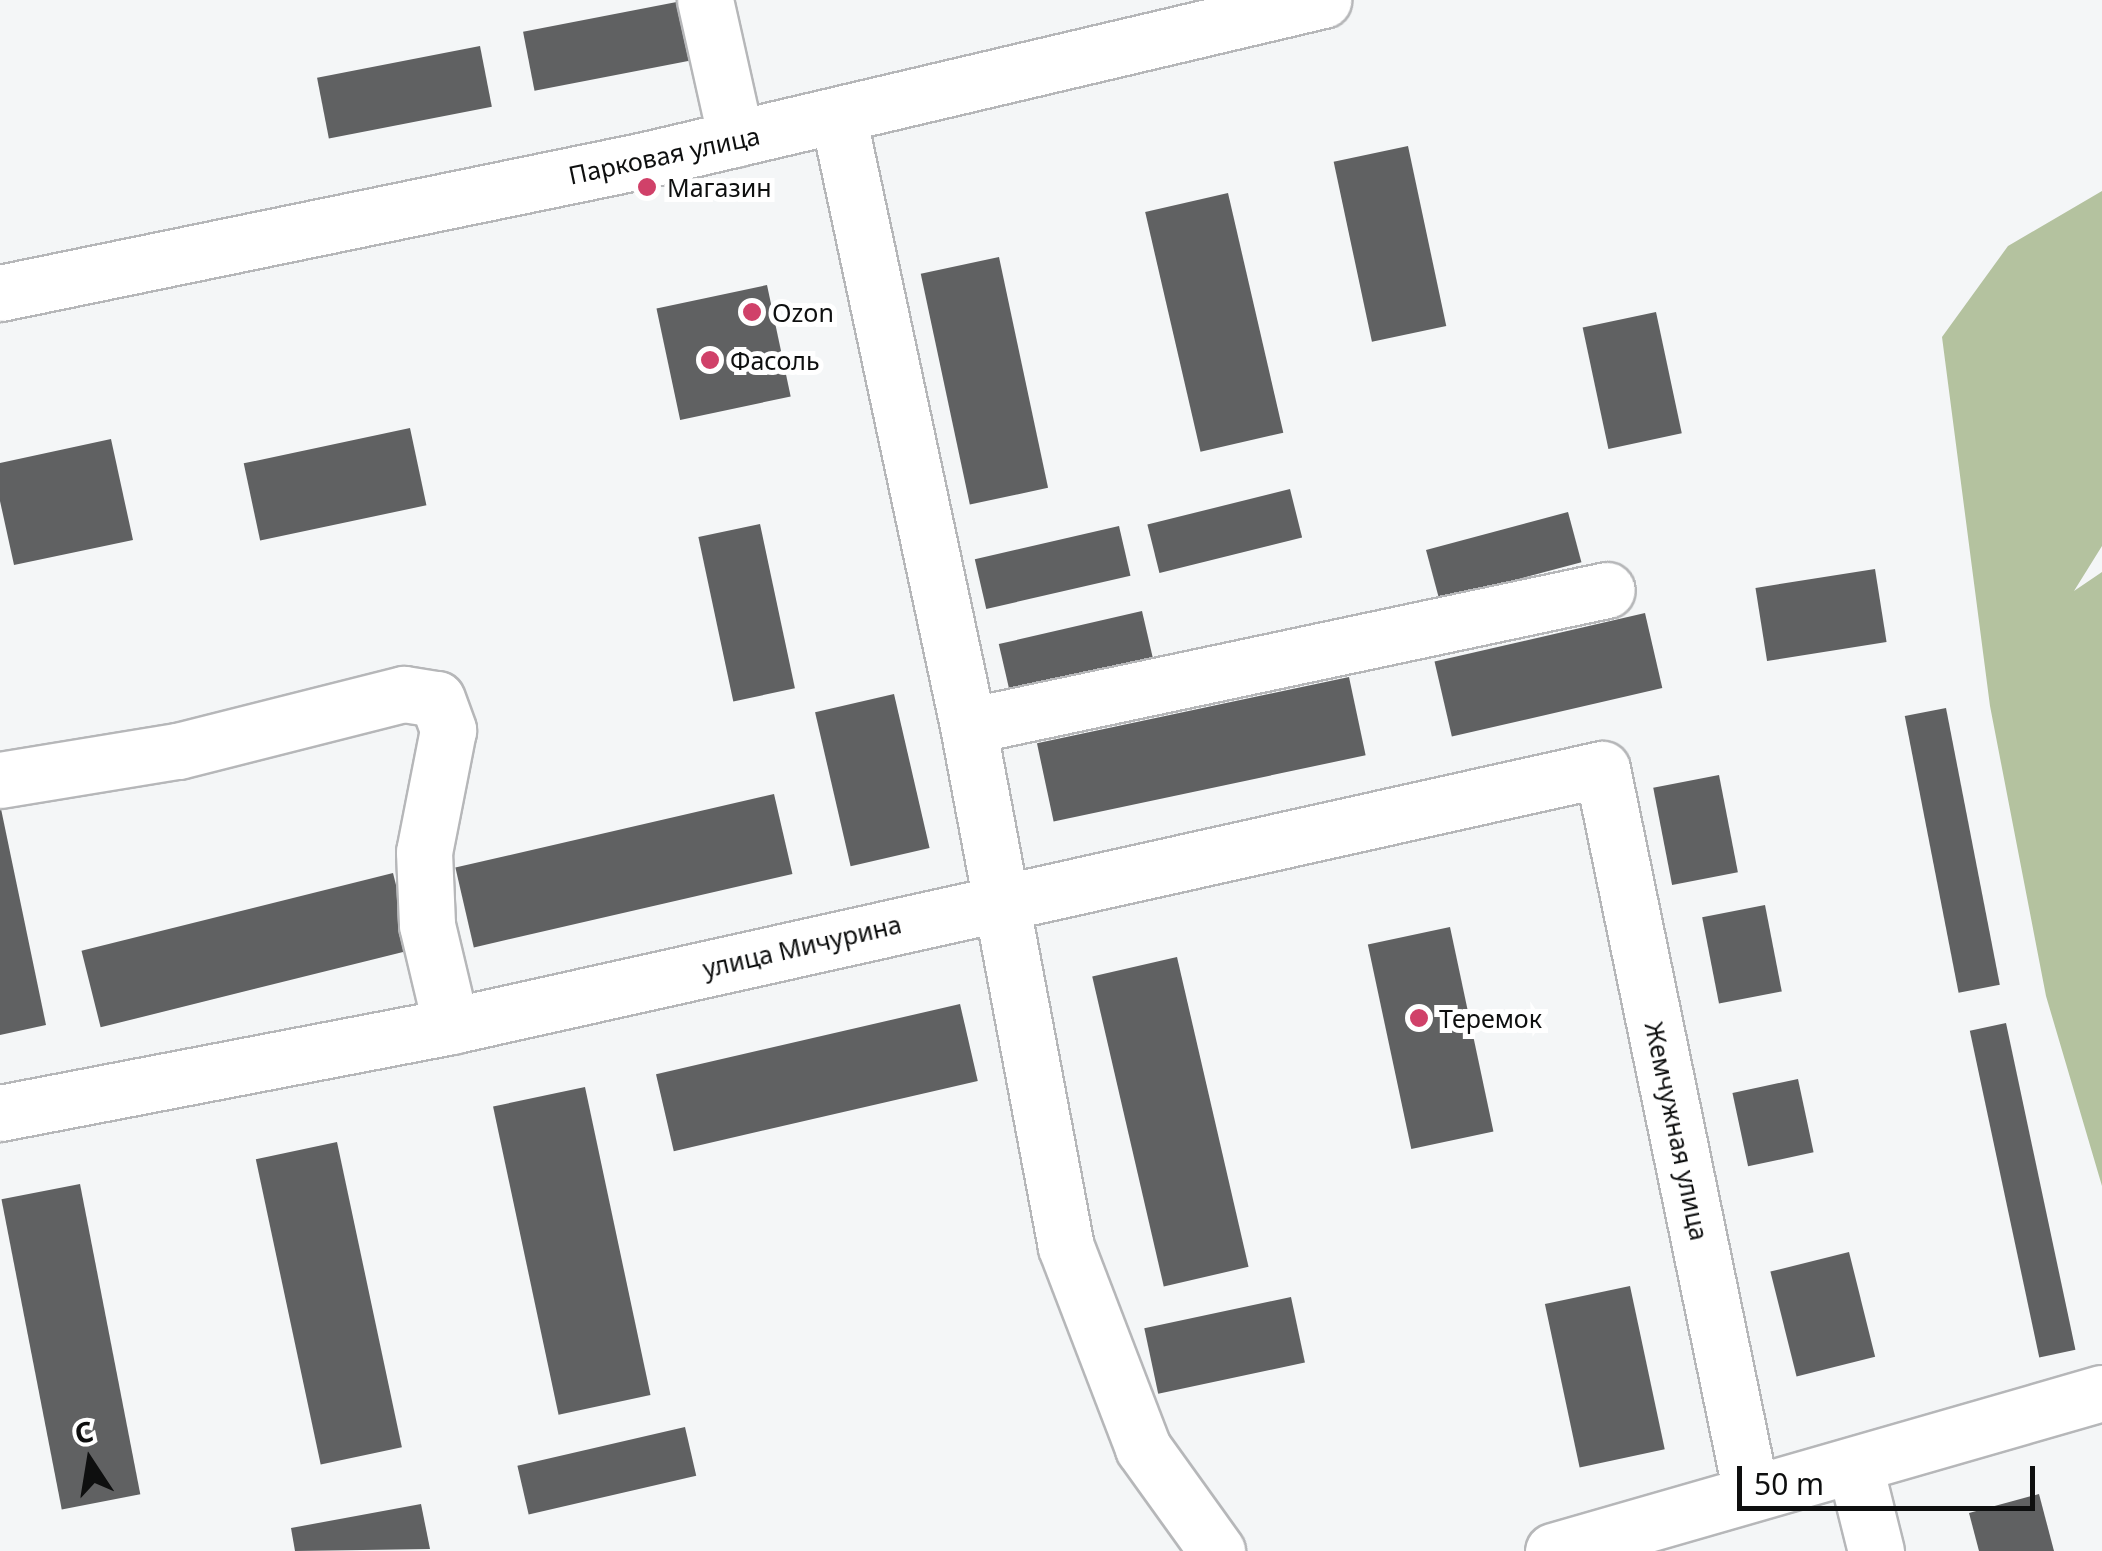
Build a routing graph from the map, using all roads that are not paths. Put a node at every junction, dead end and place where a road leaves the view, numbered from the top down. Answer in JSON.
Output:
{"nodes":[{"id":1,"x":705,"y":0,"type":"edge"},
{"id":2,"x":1324,"y":0,"type":"edge"},
{"id":3,"x":838,"y":116,"type":"junction"},
{"id":4,"x":736,"y":138,"type":"junction"},
{"id":5,"x":0,"y":293,"type":"edge"},
{"id":6,"x":1607,"y":590,"type":"dead end"},
{"id":7,"x":968,"y":726,"type":"junction"},
{"id":8,"x":1602,"y":769,"type":"joint"},
{"id":9,"x":0,"y":780,"type":"edge"},
{"id":10,"x":1000,"y":901,"type":"junction"},
{"id":11,"x":452,"y":1026,"type":"junction"},
{"id":12,"x":0,"y":1113,"type":"edge"},
{"id":13,"x":2102,"y":1393,"type":"edge"},
{"id":14,"x":1855,"y":1467,"type":"junction"},
{"id":15,"x":1752,"y":1493,"type":"junction"},
{"id":16,"x":1217,"y":1551,"type":"edge"},
{"id":17,"x":1553,"y":1551,"type":"edge"},
{"id":18,"x":1876,"y":1551,"type":"edge"}],
"edges":[{"from":1,"to":4,"type":"street"},
{"from":2,"to":3,"type":"street","name":"Парковая улица"},
{"from":3,"to":4,"type":"street","name":"Парковая улица"},
{"from":3,"to":7,"type":"street"},
{"from":4,"to":5,"type":"street","name":"Парковая улица"},
{"from":6,"to":7,"type":"street"},
{"from":7,"to":10,"type":"street"},
{"from":8,"to":10,"type":"street","name":"улица Мичурина"},
{"from":8,"to":15,"type":"street","name":"Жемчужная улица"},
{"from":9,"to":11,"type":"street"},
{"from":10,"to":11,"type":"street","name":"улица Мичурина"},
{"from":10,"to":16,"type":"street"},
{"from":11,"to":12,"type":"street","name":"улица Мичурина"},
{"from":13,"to":14,"type":"street"},
{"from":14,"to":15,"type":"street"},
{"from":14,"to":18,"type":"street"},
{"from":15,"to":17,"type":"street"}]}
